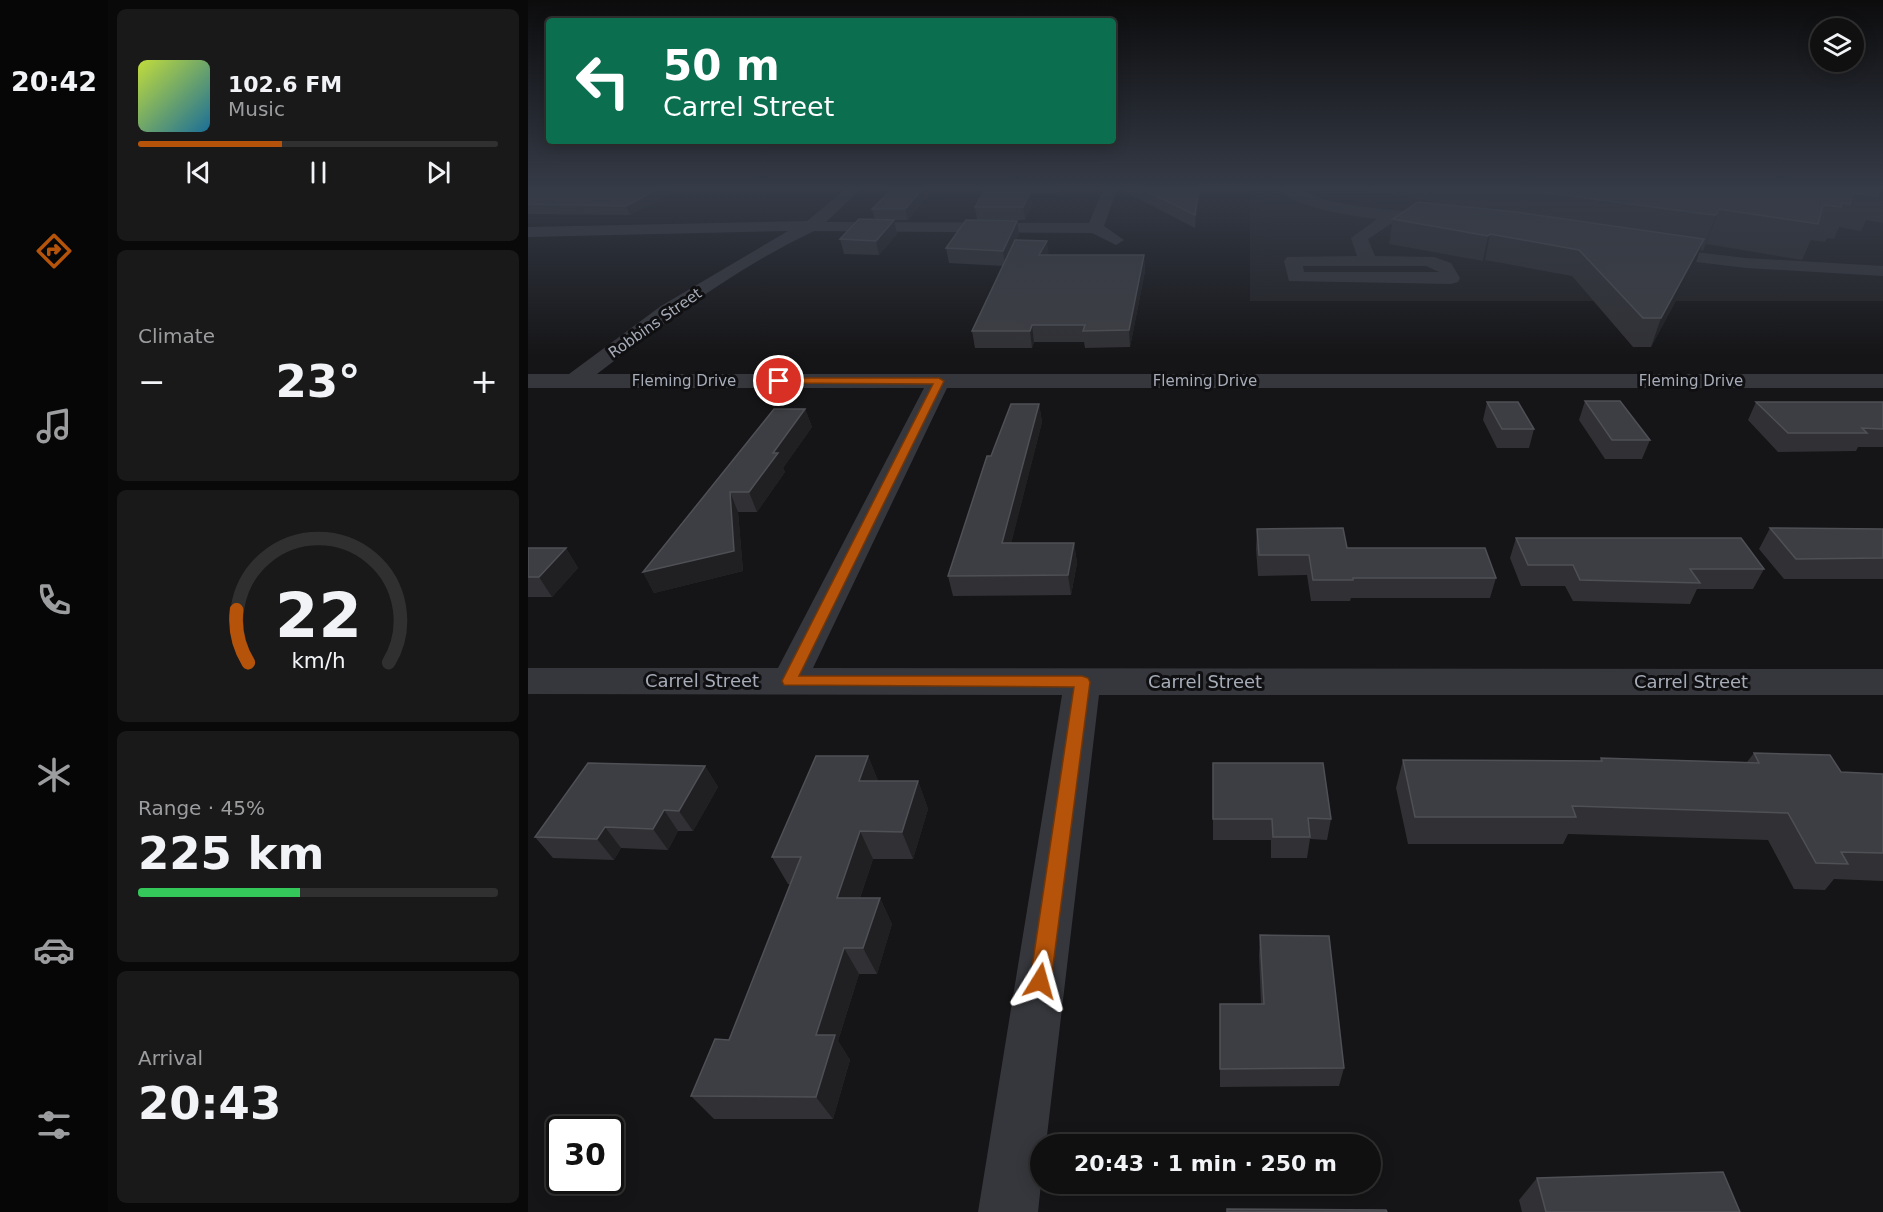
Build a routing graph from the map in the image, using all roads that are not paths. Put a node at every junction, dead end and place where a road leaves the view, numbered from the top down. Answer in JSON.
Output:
{"nodes":[{"id":1,"x":776,"y":244,"type":"edge"},
{"id":2,"x":1361,"y":244,"type":"edge"},
{"id":3,"x":1640,"y":250,"type":"edge"},
{"id":4,"x":1883,"y":258,"type":"edge"},
{"id":5,"x":1368,"y":261,"type":"junction"},
{"id":6,"x":1883,"y":266,"type":"edge"},
{"id":7,"x":1809,"y":268,"type":"junction"},
{"id":8,"x":1883,"y":271,"type":"edge"},
{"id":9,"x":1740,"y":281,"type":"dead end"},
{"id":10,"x":528,"y":381,"type":"edge"},
{"id":11,"x":574,"y":381,"type":"junction"},
{"id":12,"x":939,"y":381,"type":"junction"},
{"id":13,"x":1883,"y":381,"type":"edge"},
{"id":14,"x":528,"y":681,"type":"edge"},
{"id":15,"x":789,"y":681,"type":"junction"},
{"id":16,"x":1082,"y":682,"type":"junction"},
{"id":17,"x":1883,"y":682,"type":"edge"},
{"id":18,"x":1008,"y":1212,"type":"edge"}],
"edges":[{"from":1,"to":11,"type":"street","name":"Robbins Street"},
{"from":2,"to":5,"type":"street"},
{"from":3,"to":7,"type":"street"},
{"from":4,"to":6,"type":"street"},
{"from":5,"to":5,"type":"street"},
{"from":7,"to":8,"type":"street"},
{"from":7,"to":9,"type":"street"},
{"from":10,"to":11,"type":"street","name":"Fleming Drive"},
{"from":11,"to":12,"type":"street","name":"Fleming Drive"},
{"from":12,"to":13,"type":"street","name":"Fleming Drive"},
{"from":12,"to":15,"type":"street"},
{"from":14,"to":15,"type":"street","name":"Carrel Street"},
{"from":15,"to":16,"type":"street","name":"Carrel Street"},
{"from":16,"to":17,"type":"street","name":"Carrel Street"},
{"from":16,"to":18,"type":"street"}]}
